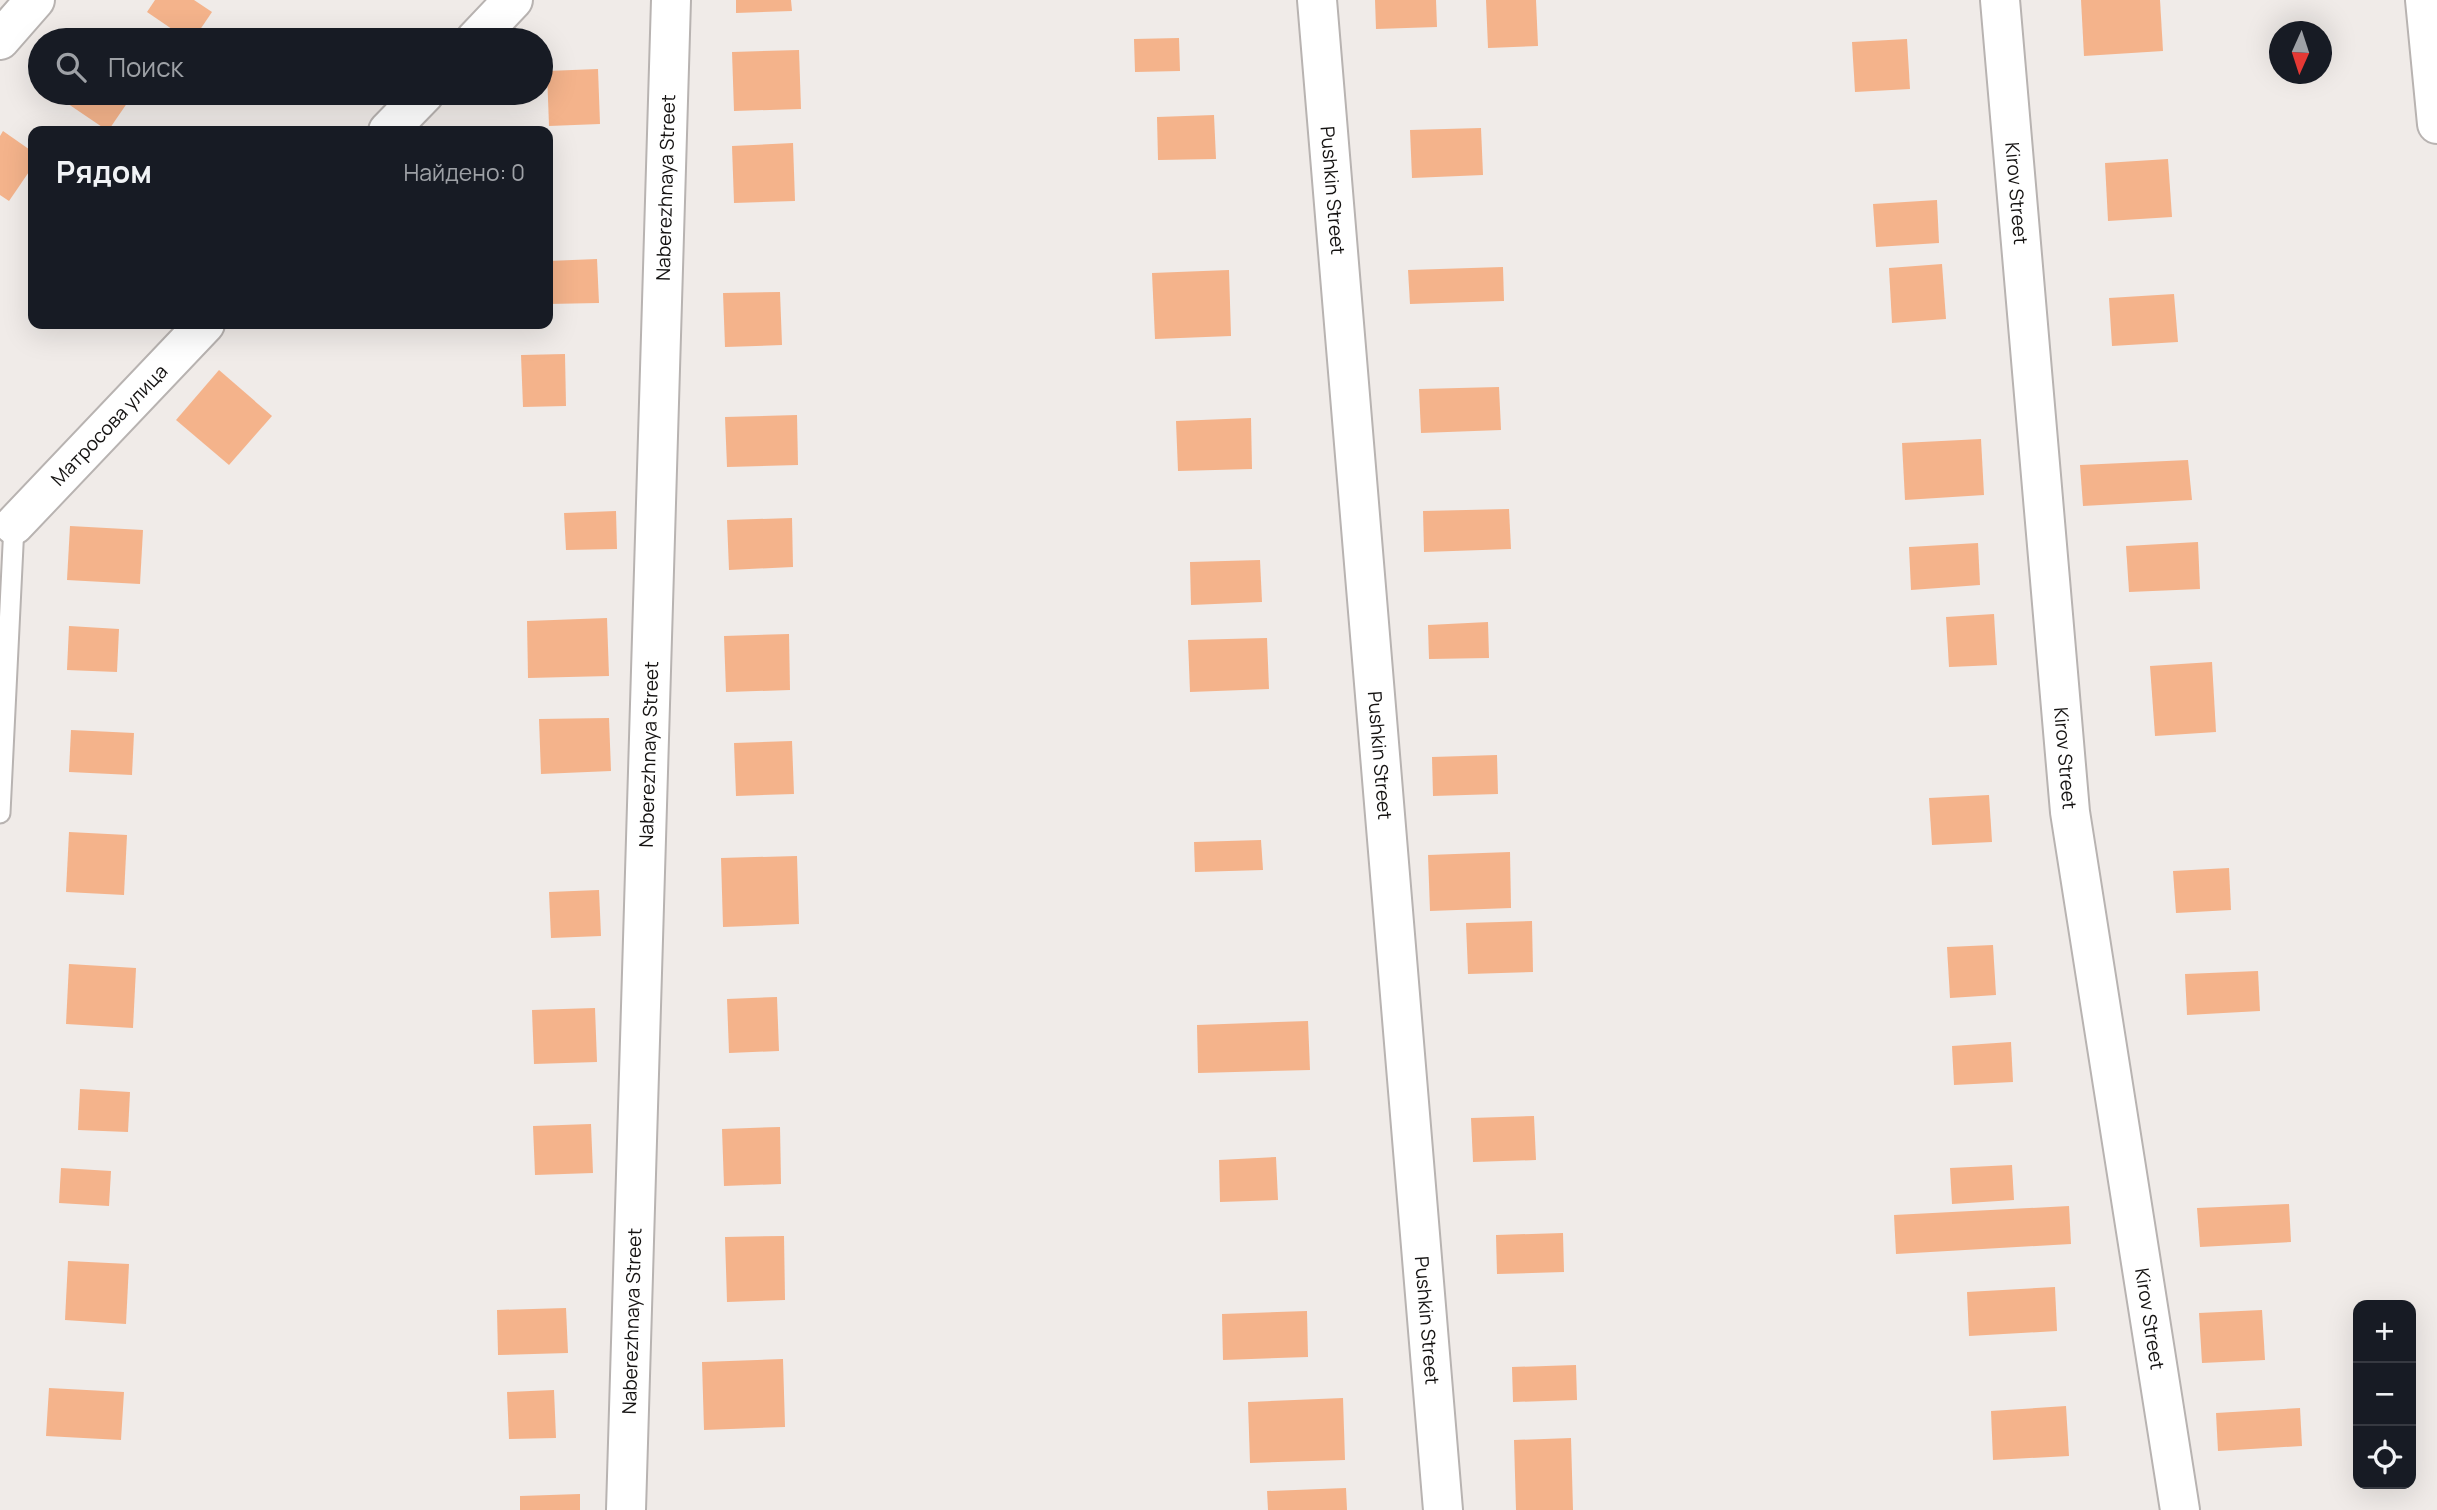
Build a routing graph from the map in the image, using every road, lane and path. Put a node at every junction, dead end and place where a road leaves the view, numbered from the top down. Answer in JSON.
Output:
{"nodes":[{"id":1,"x":35,"y":0,"type":"edge"},
{"id":2,"x":513,"y":0,"type":"edge"},
{"id":3,"x":671,"y":0,"type":"edge"},
{"id":4,"x":1317,"y":0,"type":"edge"},
{"id":5,"x":2000,"y":0,"type":"edge"},
{"id":6,"x":2425,"y":0,"type":"edge"},
{"id":7,"x":486,"y":28,"type":"edge"},
{"id":8,"x":0,"y":40,"type":"edge"},
{"id":9,"x":413,"y":105,"type":"edge"},
{"id":10,"x":2437,"y":124,"type":"edge"},
{"id":11,"x":393,"y":126,"type":"edge"},
{"id":12,"x":200,"y":329,"type":"edge"},
{"id":13,"x":14,"y":525,"type":"joint"},
{"id":14,"x":0,"y":813,"type":"edge"},
{"id":15,"x":626,"y":1510,"type":"edge"},
{"id":16,"x":1443,"y":1510,"type":"edge"},
{"id":17,"x":2180,"y":1510,"type":"edge"}],
"edges":[{"from":1,"to":8,"type":"street"},
{"from":2,"to":7,"type":"street"},
{"from":3,"to":15,"type":"street","name":"Naberezhnaya Street"},
{"from":4,"to":16,"type":"street","name":"Pushkin Street"},
{"from":5,"to":17,"type":"street","name":"Kirov Street"},
{"from":6,"to":10,"type":"street"},
{"from":9,"to":11,"type":"street"},
{"from":12,"to":13,"type":"street","name":"Матросова улица"},
{"from":13,"to":14,"type":"lane"}]}
